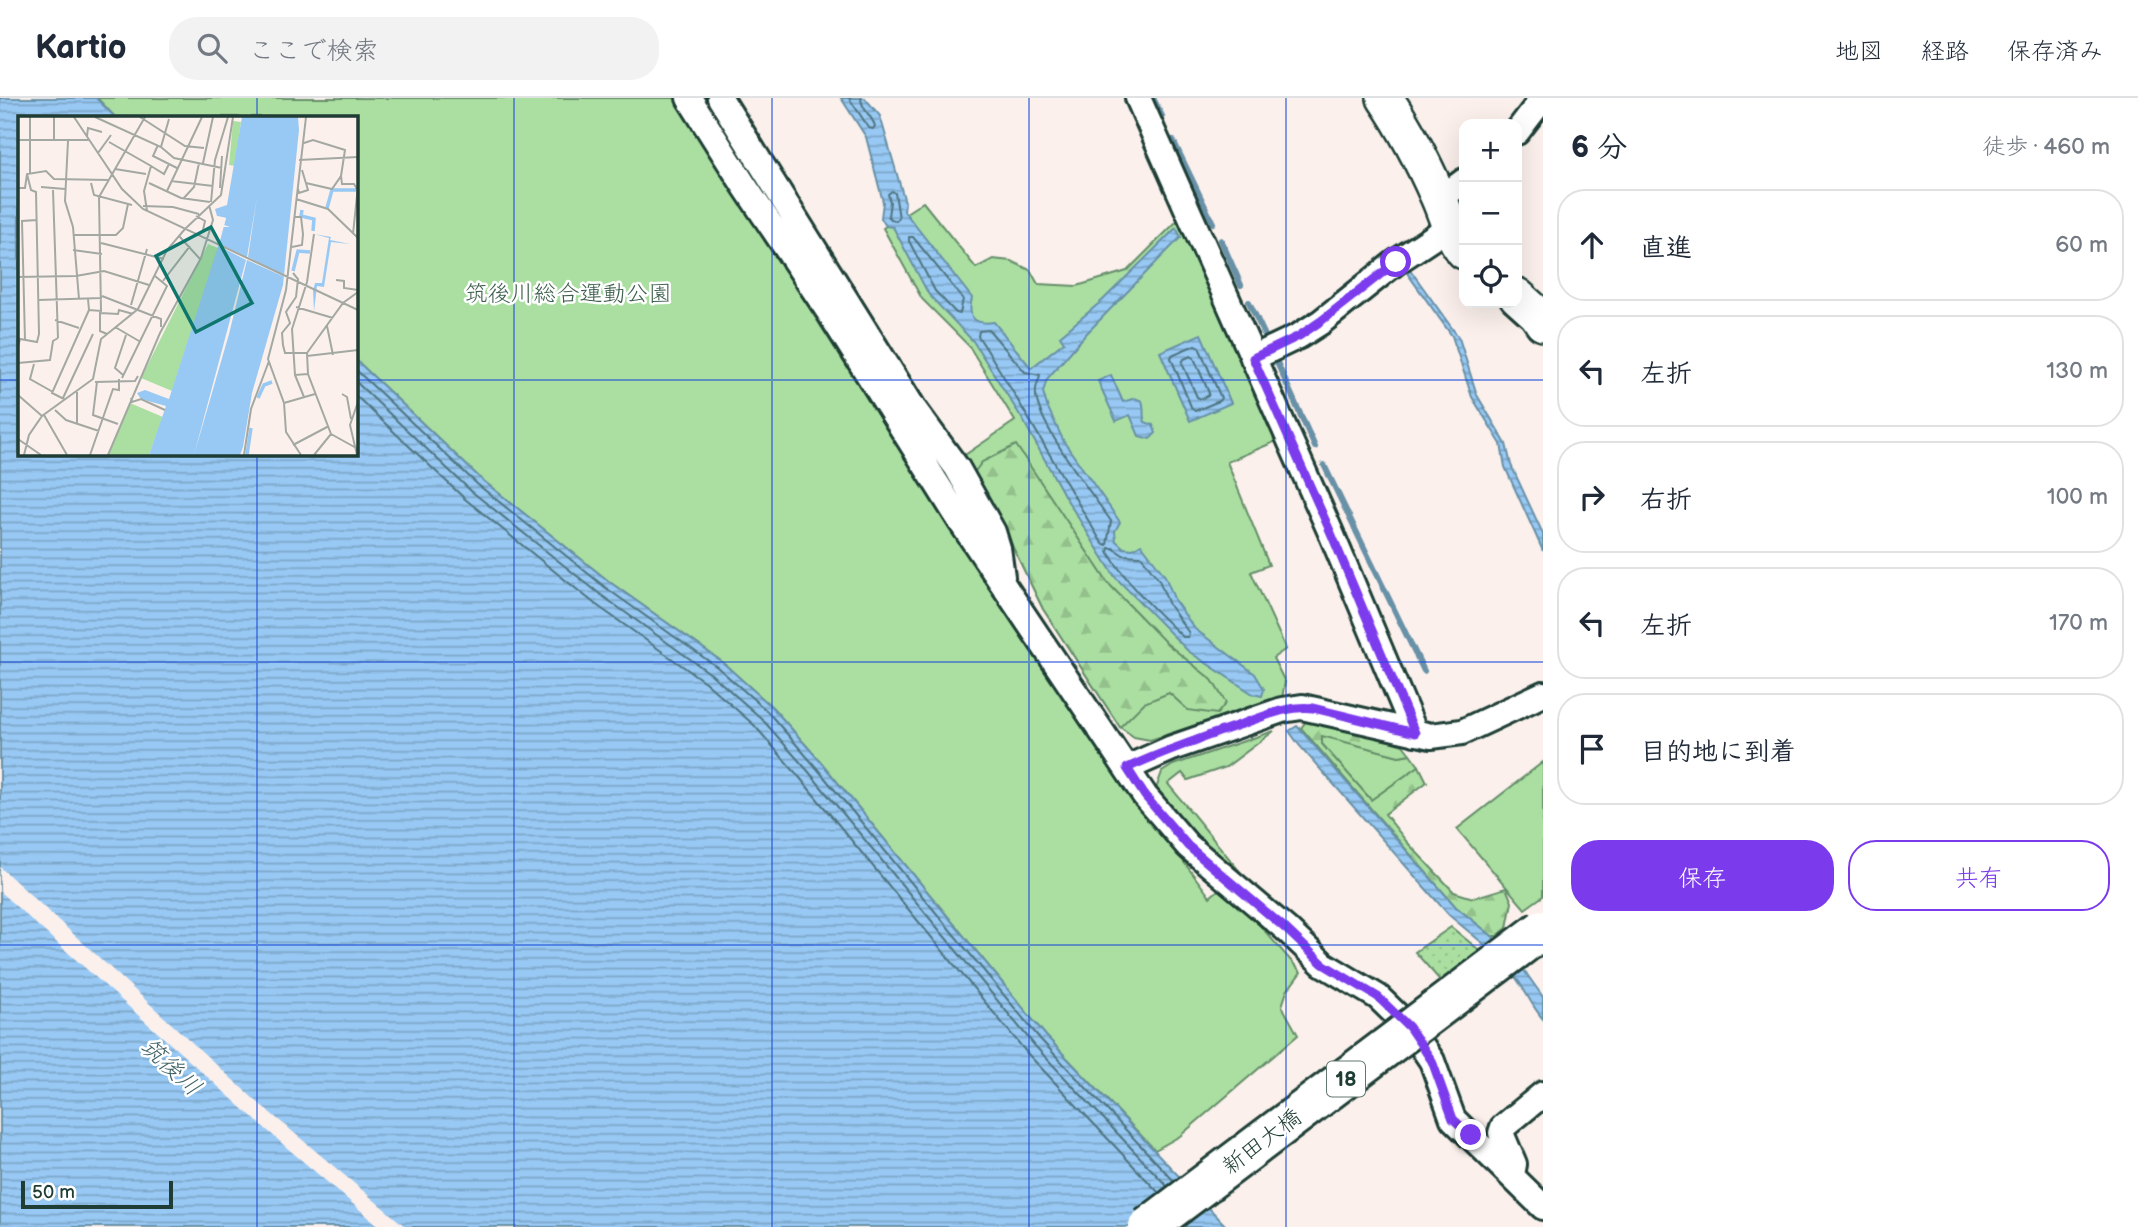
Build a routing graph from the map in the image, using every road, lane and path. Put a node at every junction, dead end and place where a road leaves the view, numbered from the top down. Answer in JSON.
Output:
{"nodes":[{"id":1,"x":689,"y":98,"type":"edge"},
{"id":2,"x":720,"y":98,"type":"edge"},
{"id":3,"x":1138,"y":98,"type":"edge"},
{"id":4,"x":1385,"y":98,"type":"edge"},
{"id":5,"x":1543,"y":98,"type":"edge"},
{"id":6,"x":1522,"y":125,"type":"edge"},
{"id":7,"x":1454,"y":215,"type":"edge"},
{"id":8,"x":1522,"y":300,"type":"edge"},
{"id":9,"x":1543,"y":323,"type":"edge"},
{"id":10,"x":1253,"y":358,"type":"junction"},
{"id":11,"x":1003,"y":584,"type":"junction"},
{"id":12,"x":1543,"y":694,"type":"edge"},
{"id":13,"x":1415,"y":733,"type":"junction"},
{"id":14,"x":1127,"y":768,"type":"junction"},
{"id":15,"x":1543,"y":929,"type":"edge"},
{"id":16,"x":1543,"y":1094,"type":"edge"},
{"id":17,"x":1512,"y":1175,"type":"junction"},
{"id":18,"x":1543,"y":1207,"type":"edge"},
{"id":19,"x":1147,"y":1227,"type":"edge"}],
"edges":[{"from":1,"to":11,"type":"street"},
{"from":2,"to":11,"type":"street"},
{"from":3,"to":10,"type":"street"},
{"from":4,"to":7,"type":"main road"},
{"from":5,"to":6,"type":"street"},
{"from":7,"to":10,"type":"street"},
{"from":8,"to":9,"type":"main road"},
{"from":10,"to":13,"type":"street"},
{"from":11,"to":14,"type":"street"},
{"from":12,"to":13,"type":"street"},
{"from":13,"to":14,"type":"street"},
{"from":14,"to":17,"type":"street"},
{"from":15,"to":19,"type":"main road","name":"新田大橋","number":"18","bridge":true},
{"from":16,"to":17,"type":"street"},
{"from":17,"to":18,"type":"street"}]}
